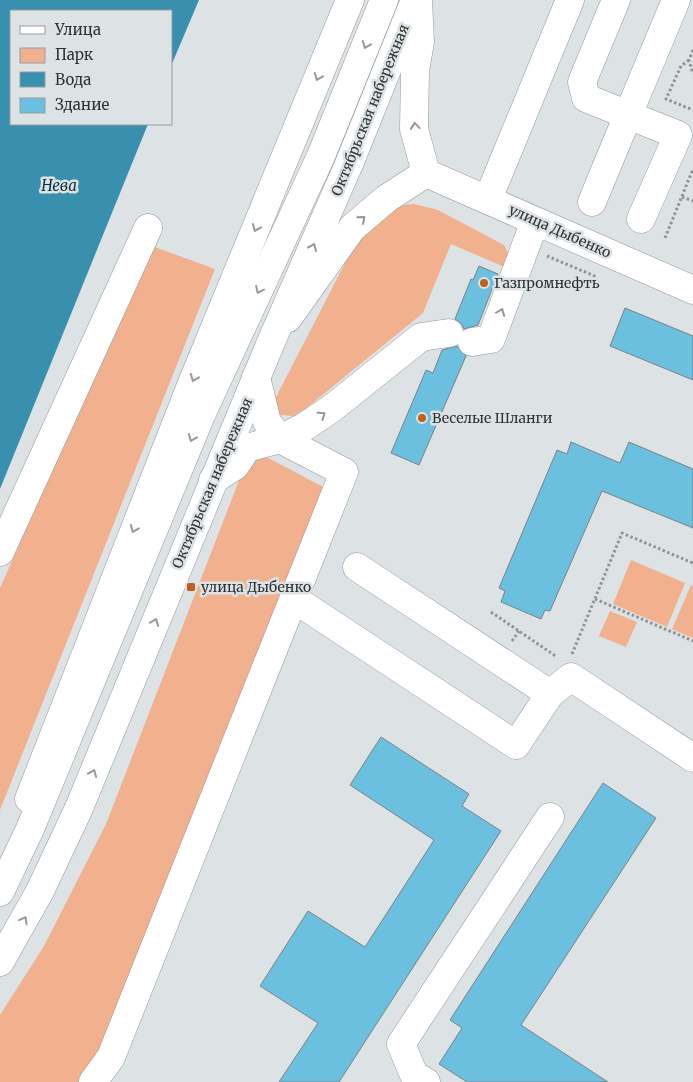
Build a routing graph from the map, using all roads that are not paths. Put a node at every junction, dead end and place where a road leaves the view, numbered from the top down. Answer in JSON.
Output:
{"nodes":[{"id":1,"x":350,"y":0,"type":"edge"},
{"id":2,"x":384,"y":0,"type":"edge"},
{"id":3,"x":416,"y":0,"type":"edge"},
{"id":4,"x":570,"y":0,"type":"edge"},
{"id":5,"x":616,"y":0,"type":"edge"},
{"id":6,"x":676,"y":0,"type":"edge"},
{"id":7,"x":628,"y":115,"type":"junction"},
{"id":8,"x":426,"y":173,"type":"junction"},
{"id":9,"x":488,"y":199,"type":"junction"},
{"id":10,"x":592,"y":202,"type":"dead end"},
{"id":11,"x":641,"y":219,"type":"dead end"},
{"id":12,"x":535,"y":221,"type":"junction"},
{"id":13,"x":148,"y":228,"type":"dead end"},
{"id":14,"x":693,"y":290,"type":"edge"},
{"id":15,"x":271,"y":342,"type":"junction"},
{"id":16,"x":256,"y":377,"type":"junction"},
{"id":17,"x":280,"y":439,"type":"junction"},
{"id":18,"x":213,"y":480,"type":"junction"},
{"id":19,"x":0,"y":552,"type":"edge"},
{"id":20,"x":357,"y":567,"type":"dead end"},
{"id":21,"x":294,"y":599,"type":"junction"},
{"id":22,"x":550,"y":694,"type":"junction"},
{"id":23,"x":693,"y":758,"type":"edge"},
{"id":24,"x":550,"y":817,"type":"dead end"},
{"id":25,"x":0,"y":888,"type":"edge"},
{"id":26,"x":0,"y":892,"type":"edge"},
{"id":27,"x":0,"y":962,"type":"edge"},
{"id":28,"x":93,"y":1082,"type":"edge"},
{"id":29,"x":426,"y":1082,"type":"edge"}],
"edges":[{"from":1,"to":25,"type":"main road","one_way":true},
{"from":2,"to":26,"type":"main road","name":"Октябрьская набережная","one_way":true},
{"from":8,"to":3,"type":"main road","one_way":true},
{"from":15,"to":3,"type":"main road","name":"Октябрьская набережная","one_way":true},
{"from":4,"to":9,"type":"main road"},
{"from":5,"to":7,"type":"main road"},
{"from":6,"to":7,"type":"main road"},
{"from":7,"to":10,"type":"main road"},
{"from":7,"to":11,"type":"main road"},
{"from":8,"to":9,"type":"main road","name":"улица Дыбенко"},
{"from":15,"to":8,"type":"main road","one_way":true},
{"from":9,"to":12,"type":"main road","name":"улица Дыбенко"},
{"from":12,"to":14,"type":"main road","name":"улица Дыбенко"},
{"from":17,"to":12,"type":"main road","one_way":true},
{"from":13,"to":19,"type":"main road"},
{"from":15,"to":16,"type":"main road","name":"Октябрьская набережная"},
{"from":16,"to":17,"type":"main road"},
{"from":16,"to":18,"type":"main road","name":"Октябрьская набережная"},
{"from":17,"to":18,"type":"main road"},
{"from":17,"to":21,"type":"main road"},
{"from":27,"to":18,"type":"main road","name":"Октябрьская набережная","one_way":true},
{"from":20,"to":22,"type":"main road"},
{"from":21,"to":22,"type":"main road"},
{"from":21,"to":28,"type":"main road"},
{"from":22,"to":23,"type":"main road"},
{"from":24,"to":29,"type":"main road"}]}
